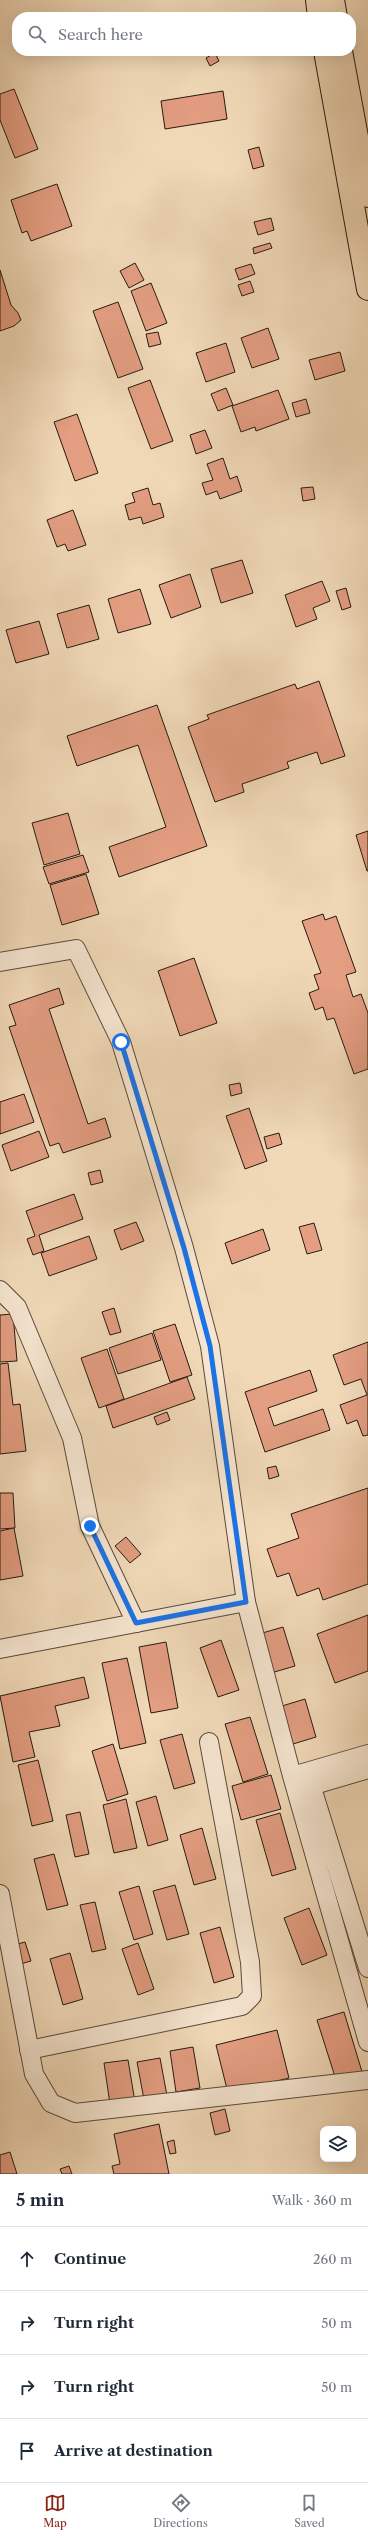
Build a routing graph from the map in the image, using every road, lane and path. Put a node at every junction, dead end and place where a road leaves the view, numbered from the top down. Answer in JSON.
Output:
{"nodes":[{"id":1,"x":317,"y":0,"type":"edge"},
{"id":2,"x":333,"y":0,"type":"edge"},
{"id":3,"x":319,"y":12,"type":"edge"},
{"id":4,"x":335,"y":12,"type":"edge"},
{"id":5,"x":326,"y":56,"type":"edge"},
{"id":6,"x":342,"y":56,"type":"edge"},
{"id":7,"x":368,"y":196,"type":"edge"},
{"id":8,"x":368,"y":288,"type":"edge"},
{"id":9,"x":0,"y":962,"type":"edge"},
{"id":10,"x":0,"y":1290,"type":"edge"},
{"id":11,"x":246,"y":1602,"type":"junction"},
{"id":12,"x":136,"y":1623,"type":"junction"},
{"id":13,"x":0,"y":1649,"type":"edge"},
{"id":14,"x":209,"y":1742,"type":"dead end"},
{"id":15,"x":368,"y":1754,"type":"edge"},
{"id":16,"x":368,"y":1769,"type":"edge"},
{"id":17,"x":302,"y":1781,"type":"junction"},
{"id":18,"x":0,"y":1894,"type":"edge"},
{"id":19,"x":368,"y":1968,"type":"edge"},
{"id":20,"x":368,"y":2042,"type":"edge"},
{"id":21,"x":29,"y":2050,"type":"junction"},
{"id":22,"x":368,"y":2080,"type":"edge"}],
"edges":[{"from":1,"to":3,"type":"main road"},
{"from":2,"to":4,"type":"main road"},
{"from":5,"to":8,"type":"main road"},
{"from":6,"to":7,"type":"main road"},
{"from":9,"to":11,"type":"street"},
{"from":10,"to":12,"type":"street"},
{"from":11,"to":12,"type":"street"},
{"from":11,"to":17,"type":"street"},
{"from":12,"to":13,"type":"street"},
{"from":14,"to":21,"type":"street"},
{"from":15,"to":17,"type":"street"},
{"from":16,"to":17,"type":"street"},
{"from":17,"to":19,"type":"street"},
{"from":17,"to":20,"type":"street"},
{"from":18,"to":21,"type":"street"},
{"from":21,"to":22,"type":"street"}]}
